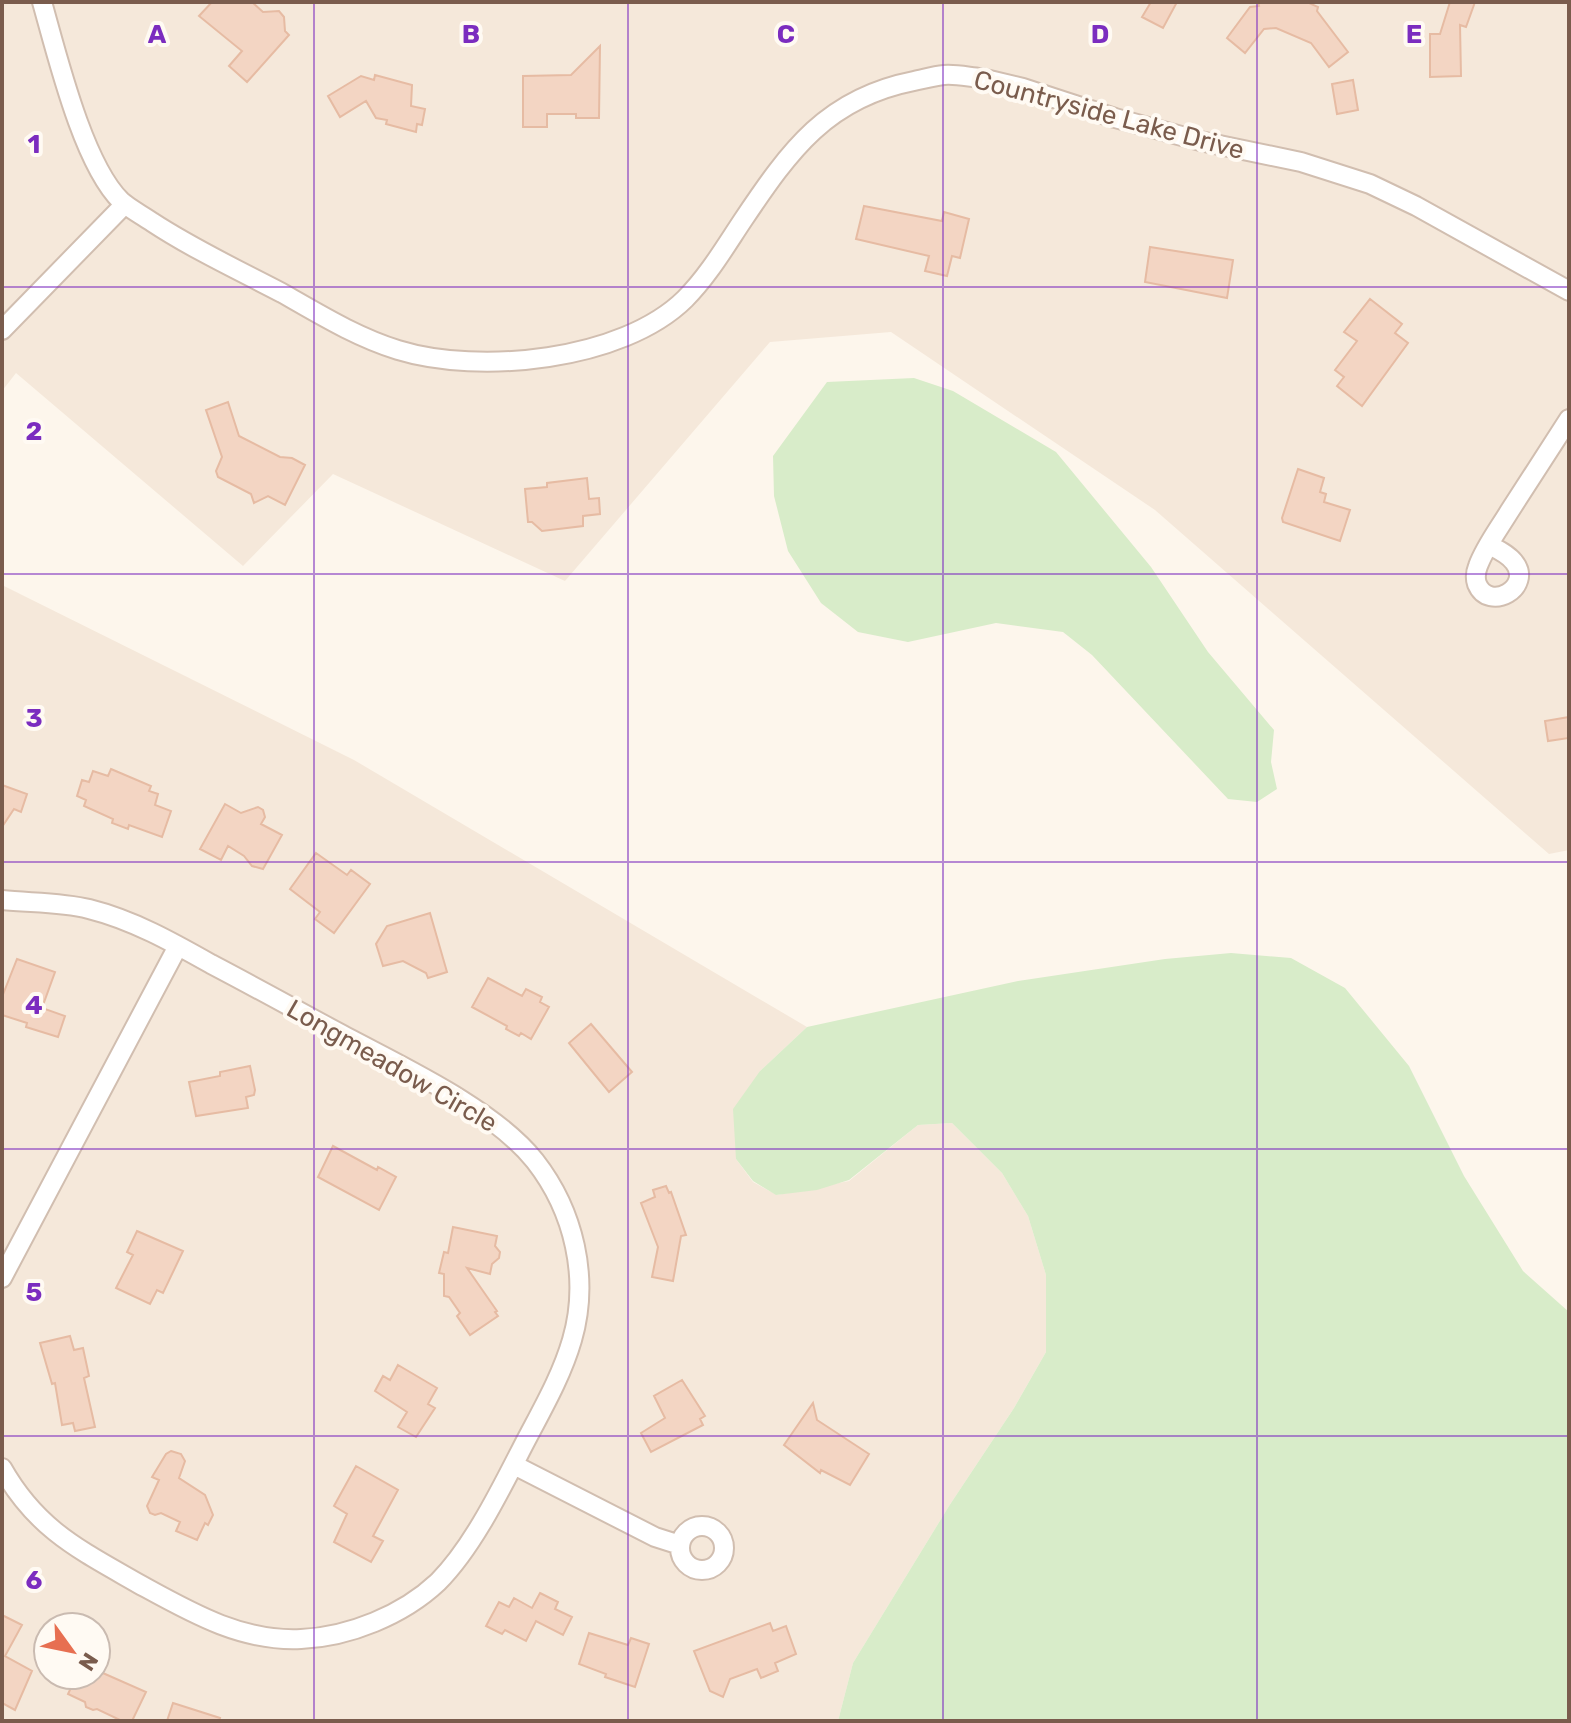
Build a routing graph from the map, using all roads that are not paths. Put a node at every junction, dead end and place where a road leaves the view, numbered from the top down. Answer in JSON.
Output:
{"nodes":[{"id":1,"x":42,"y":2,"type":"edge"},
{"id":2,"x":125,"y":204,"type":"junction"},
{"id":3,"x":1569,"y":291,"type":"edge"},
{"id":4,"x":2,"y":330,"type":"edge"},
{"id":5,"x":1569,"y":419,"type":"edge"},
{"id":6,"x":1489,"y":545,"type":"dead end"},
{"id":7,"x":2,"y":900,"type":"edge"},
{"id":8,"x":178,"y":946,"type":"junction"},
{"id":9,"x":2,"y":1278,"type":"edge"},
{"id":10,"x":514,"y":1465,"type":"junction"},
{"id":11,"x":2,"y":1468,"type":"edge"},
{"id":12,"x":680,"y":1545,"type":"dead end"}],
"edges":[{"from":1,"to":2,"type":"street","name":"Countryside Lake Drive"},
{"from":2,"to":3,"type":"street","name":"Countryside Lake Drive"},
{"from":2,"to":4,"type":"street"},
{"from":5,"to":6,"type":"street"},
{"from":7,"to":8,"type":"street","name":"Longmeadow Circle"},
{"from":8,"to":9,"type":"street"},
{"from":8,"to":10,"type":"street","name":"Longmeadow Circle"},
{"from":10,"to":11,"type":"street","name":"Longmeadow Circle"},
{"from":10,"to":12,"type":"street"}]}
